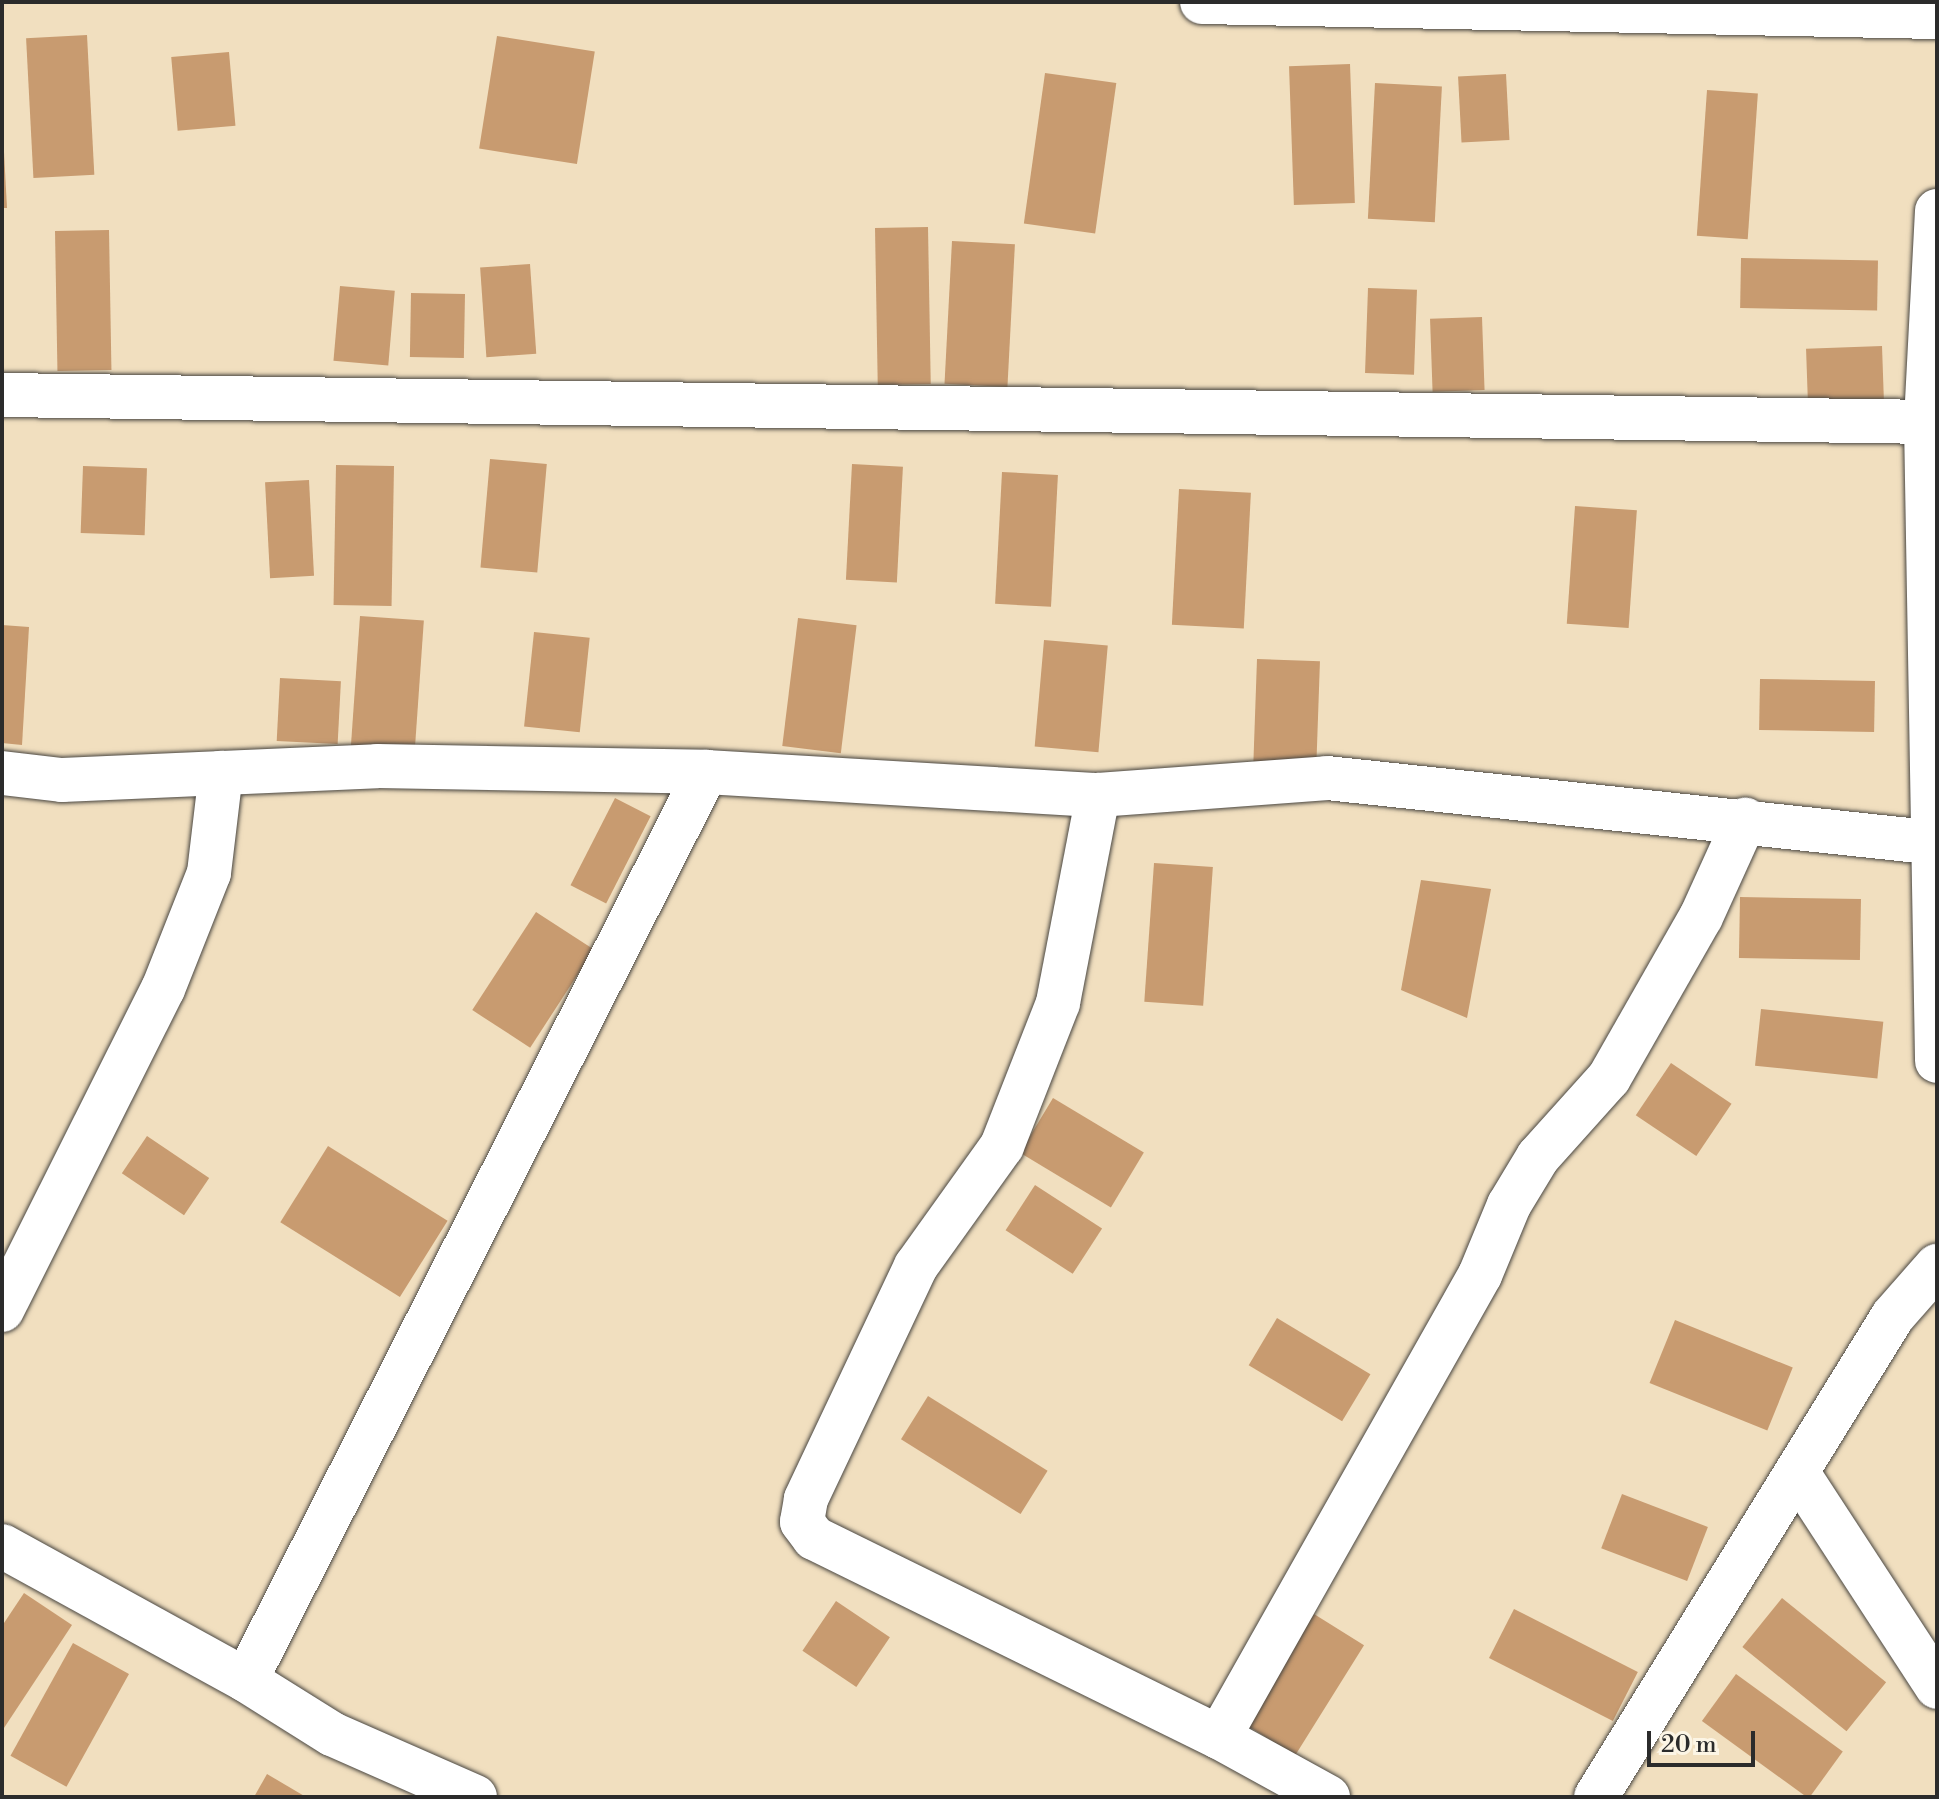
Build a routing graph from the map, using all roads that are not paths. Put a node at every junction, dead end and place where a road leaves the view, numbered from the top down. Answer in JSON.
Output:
{"nodes":[{"id":1,"x":1202,"y":2,"type":"edge"},
{"id":2,"x":1412,"y":5,"type":"edge"},
{"id":3,"x":1937,"y":17,"type":"edge"},
{"id":4,"x":1937,"y":211,"type":"edge"},
{"id":5,"x":2,"y":395,"type":"edge"},
{"id":6,"x":1930,"y":404,"type":"edge"},
{"id":7,"x":706,"y":772,"type":"junction"},
{"id":8,"x":2,"y":773,"type":"edge"},
{"id":9,"x":221,"y":773,"type":"junction"},
{"id":10,"x":1098,"y":795,"type":"junction"},
{"id":11,"x":1745,"y":820,"type":"junction"},
{"id":12,"x":1935,"y":844,"type":"edge"},
{"id":13,"x":1937,"y":1061,"type":"edge"},
{"id":14,"x":1937,"y":1266,"type":"edge"},
{"id":15,"x":2,"y":1310,"type":"edge"},
{"id":16,"x":1799,"y":1475,"type":"junction"},
{"id":17,"x":2,"y":1546,"type":"edge"},
{"id":18,"x":246,"y":1680,"type":"junction"},
{"id":19,"x":1937,"y":1687,"type":"edge"},
{"id":20,"x":1219,"y":1737,"type":"junction"},
{"id":21,"x":475,"y":1797,"type":"edge"},
{"id":22,"x":1328,"y":1797,"type":"edge"},
{"id":23,"x":1596,"y":1797,"type":"edge"}],
"edges":[{"from":1,"to":2,"type":"street"},
{"from":2,"to":3,"type":"street"},
{"from":4,"to":6,"type":"street"},
{"from":5,"to":6,"type":"street"},
{"from":6,"to":12,"type":"street"},
{"from":7,"to":9,"type":"street"},
{"from":7,"to":10,"type":"street"},
{"from":7,"to":18,"type":"street"},
{"from":8,"to":9,"type":"street"},
{"from":9,"to":15,"type":"street"},
{"from":10,"to":11,"type":"street"},
{"from":10,"to":20,"type":"street"},
{"from":11,"to":12,"type":"street"},
{"from":11,"to":20,"type":"street"},
{"from":12,"to":13,"type":"street"},
{"from":14,"to":16,"type":"street"},
{"from":16,"to":19,"type":"street"},
{"from":16,"to":23,"type":"street"},
{"from":17,"to":18,"type":"street"},
{"from":18,"to":21,"type":"street"},
{"from":20,"to":22,"type":"street"}]}
